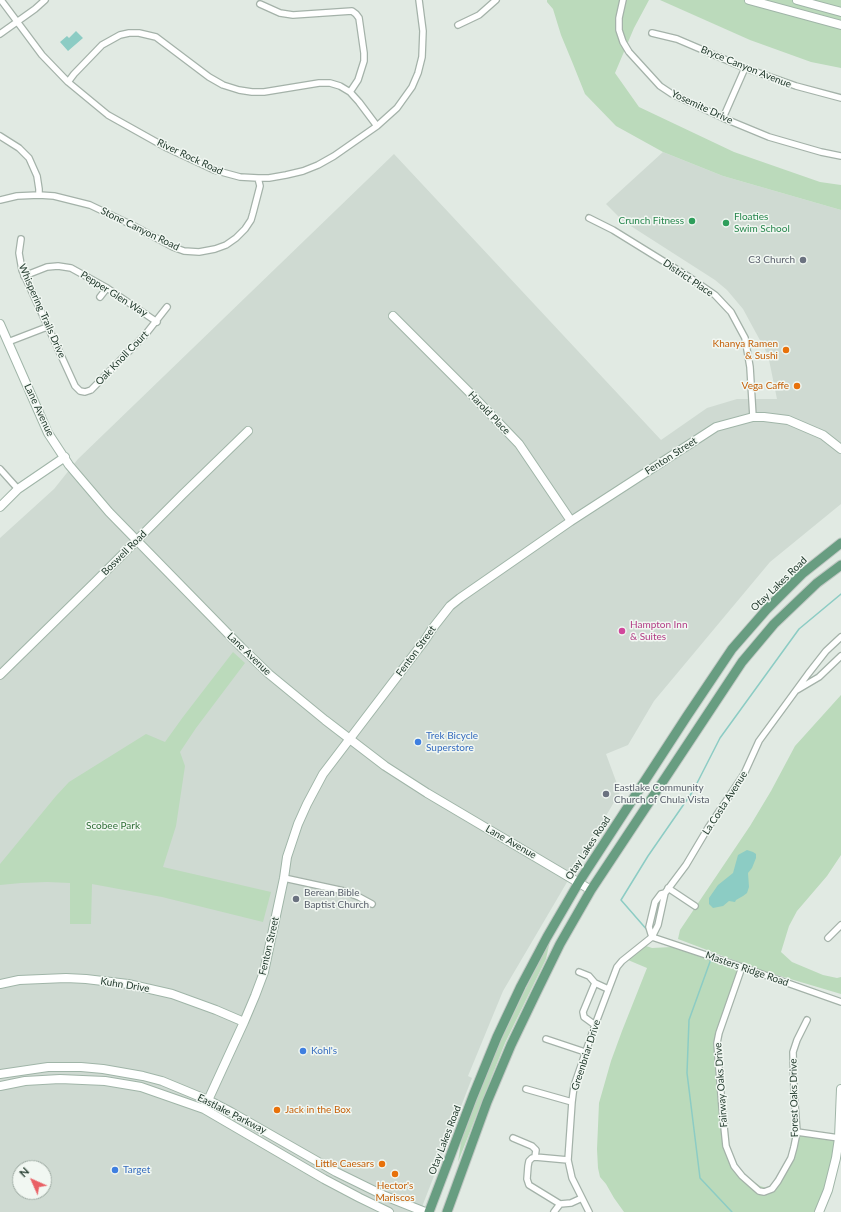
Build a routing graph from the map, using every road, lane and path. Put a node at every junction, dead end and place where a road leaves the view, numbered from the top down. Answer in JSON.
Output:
{"nodes":[{"id":1,"x":1,"y":0,"type":"edge"},
{"id":2,"x":45,"y":0,"type":"edge"},
{"id":3,"x":419,"y":0,"type":"edge"},
{"id":4,"x":496,"y":0,"type":"edge"},
{"id":5,"x":623,"y":0,"type":"edge"},
{"id":6,"x":749,"y":0,"type":"edge"},
{"id":7,"x":797,"y":0,"type":"edge"},
{"id":8,"x":260,"y":4,"type":"dead end"},
{"id":9,"x":841,"y":12,"type":"edge"},
{"id":10,"x":16,"y":22,"type":"junction"},
{"id":11,"x":458,"y":25,"type":"dead end"},
{"id":12,"x":841,"y":25,"type":"edge"},
{"id":13,"x":652,"y":33,"type":"dead end"},
{"id":14,"x":0,"y":34,"type":"edge"},
{"id":15,"x":745,"y":68,"type":"junction"},
{"id":16,"x":68,"y":82,"type":"junction"},
{"id":17,"x":350,"y":92,"type":"junction"},
{"id":18,"x":841,"y":98,"type":"edge"},
{"id":19,"x":723,"y":118,"type":"junction"},
{"id":20,"x":377,"y":126,"type":"junction"},
{"id":21,"x":0,"y":136,"type":"edge"},
{"id":22,"x":841,"y":156,"type":"edge"},
{"id":23,"x":258,"y":178,"type":"junction"},
{"id":24,"x":39,"y":196,"type":"junction"},
{"id":25,"x":0,"y":200,"type":"edge"},
{"id":26,"x":589,"y":218,"type":"dead end"},
{"id":27,"x":21,"y":239,"type":"dead end"},
{"id":28,"x":24,"y":276,"type":"junction"},
{"id":29,"x":107,"y":288,"type":"junction"},
{"id":30,"x":100,"y":297,"type":"dead end"},
{"id":31,"x":167,"y":307,"type":"dead end"},
{"id":32,"x":393,"y":316,"type":"dead end"},
{"id":33,"x":157,"y":322,"type":"junction"},
{"id":34,"x":0,"y":324,"type":"edge"},
{"id":35,"x":47,"y":327,"type":"junction"},
{"id":36,"x":8,"y":342,"type":"junction"},
{"id":37,"x":73,"y":382,"type":"joint"},
{"id":38,"x":753,"y":417,"type":"junction"},
{"id":39,"x":248,"y":431,"type":"dead end"},
{"id":40,"x":841,"y":448,"type":"edge"},
{"id":41,"x":65,"y":457,"type":"junction"},
{"id":42,"x":0,"y":469,"type":"edge"},
{"id":43,"x":18,"y":489,"type":"junction"},
{"id":44,"x":0,"y":507,"type":"edge"},
{"id":45,"x":571,"y":522,"type":"junction"},
{"id":46,"x":137,"y":540,"type":"junction"},
{"id":47,"x":841,"y":543,"type":"edge"},
{"id":48,"x":841,"y":564,"type":"edge"},
{"id":49,"x":841,"y":637,"type":"edge"},
{"id":50,"x":841,"y":656,"type":"edge"},
{"id":51,"x":0,"y":675,"type":"edge"},
{"id":52,"x":795,"y":692,"type":"junction"},
{"id":53,"x":349,"y":739,"type":"junction"},
{"id":54,"x":284,"y":878,"type":"junction"},
{"id":55,"x":579,"y":882,"type":"junction"},
{"id":56,"x":591,"y":890,"type":"junction"},
{"id":57,"x":667,"y":891,"type":"junction"},
{"id":58,"x":372,"y":904,"type":"dead end"},
{"id":59,"x":695,"y":906,"type":"dead end"},
{"id":60,"x":841,"y":925,"type":"edge"},
{"id":61,"x":652,"y":937,"type":"junction"},
{"id":62,"x":828,"y":938,"type":"dead end"},
{"id":63,"x":742,"y":967,"type":"junction"},
{"id":64,"x":579,"y":972,"type":"dead end"},
{"id":65,"x":595,"y":983,"type":"junction"},
{"id":66,"x":0,"y":984,"type":"edge"},
{"id":67,"x":608,"y":989,"type":"junction"},
{"id":68,"x":841,"y":1002,"type":"edge"},
{"id":69,"x":807,"y":1020,"type":"dead end"},
{"id":70,"x":244,"y":1022,"type":"junction"},
{"id":71,"x":595,"y":1024,"type":"junction"},
{"id":72,"x":546,"y":1039,"type":"dead end"},
{"id":73,"x":585,"y":1052,"type":"junction"},
{"id":74,"x":0,"y":1074,"type":"edge"},
{"id":75,"x":0,"y":1086,"type":"edge"},
{"id":76,"x":841,"y":1088,"type":"edge"},
{"id":77,"x":526,"y":1089,"type":"dead end"},
{"id":78,"x":208,"y":1100,"type":"junction"},
{"id":79,"x":572,"y":1102,"type":"junction"},
{"id":80,"x":204,"y":1109,"type":"junction"},
{"id":81,"x":797,"y":1132,"type":"junction"},
{"id":82,"x":513,"y":1138,"type":"dead end"},
{"id":83,"x":839,"y":1138,"type":"junction"},
{"id":84,"x":535,"y":1157,"type":"junction"},
{"id":85,"x":568,"y":1160,"type":"junction"},
{"id":86,"x":764,"y":1192,"type":"joint"},
{"id":87,"x":582,"y":1198,"type":"junction"},
{"id":88,"x":560,"y":1204,"type":"junction"},
{"id":89,"x":389,"y":1212,"type":"edge"},
{"id":90,"x":425,"y":1212,"type":"edge"},
{"id":91,"x":429,"y":1212,"type":"edge"},
{"id":92,"x":447,"y":1212,"type":"edge"},
{"id":93,"x":554,"y":1212,"type":"edge"},
{"id":94,"x":589,"y":1212,"type":"edge"},
{"id":95,"x":819,"y":1212,"type":"edge"}],
"edges":[{"from":1,"to":10,"type":"street","name":"River Rock Road"},
{"from":2,"to":10,"type":"street"},
{"from":3,"to":20,"type":"street","name":"River Rock Road"},
{"from":4,"to":11,"type":"street"},
{"from":5,"to":19,"type":"street","name":"Yosemite Drive"},
{"from":6,"to":12,"type":"street"},
{"from":7,"to":9,"type":"street"},
{"from":8,"to":17,"type":"street"},
{"from":10,"to":14,"type":"street"},
{"from":10,"to":16,"type":"street","name":"River Rock Road"},
{"from":13,"to":15,"type":"street","name":"Bryce Canyon Avenue"},
{"from":15,"to":18,"type":"street","name":"Bryce Canyon Avenue"},
{"from":15,"to":19,"type":"street"},
{"from":16,"to":17,"type":"street"},
{"from":16,"to":23,"type":"street","name":"River Rock Road"},
{"from":17,"to":20,"type":"street"},
{"from":19,"to":22,"type":"street","name":"Yosemite Drive"},
{"from":20,"to":23,"type":"street","name":"River Rock Road"},
{"from":21,"to":24,"type":"street"},
{"from":23,"to":24,"type":"street","name":"Stone Canyon Road"},
{"from":24,"to":25,"type":"street","name":"Stone Canyon Road"},
{"from":26,"to":38,"type":"street","name":"District Place"},
{"from":27,"to":28,"type":"street","name":"Whispering Trails Drive"},
{"from":28,"to":29,"type":"street","name":"Pepper Glen Way"},
{"from":28,"to":35,"type":"street","name":"Whispering Trails Drive"},
{"from":29,"to":30,"type":"street"},
{"from":29,"to":33,"type":"street","name":"Pepper Glen Way"},
{"from":31,"to":33,"type":"street","name":"Oak Knoll Court"},
{"from":32,"to":45,"type":"street","name":"Harold Place"},
{"from":33,"to":37,"type":"street","name":"Oak Knoll Court"},
{"from":34,"to":36,"type":"street","name":"Lane Avenue"},
{"from":35,"to":36,"type":"street"},
{"from":35,"to":37,"type":"street","name":"Whispering Trails Drive"},
{"from":36,"to":41,"type":"street","name":"Lane Avenue"},
{"from":38,"to":40,"type":"street","name":"Fenton Street"},
{"from":38,"to":45,"type":"street","name":"Fenton Street"},
{"from":39,"to":46,"type":"street","name":"Boswell Road"},
{"from":41,"to":43,"type":"street"},
{"from":41,"to":46,"type":"street","name":"Lane Avenue"},
{"from":42,"to":43,"type":"street"},
{"from":43,"to":44,"type":"street"},
{"from":45,"to":53,"type":"street","name":"Fenton Street"},
{"from":46,"to":51,"type":"street","name":"Boswell Road"},
{"from":46,"to":53,"type":"street","name":"Lane Avenue"},
{"from":47,"to":55,"type":"main road","name":"Otay Lakes Road"},
{"from":48,"to":56,"type":"main road"},
{"from":49,"to":52,"type":"street","name":"La Costa Avenue"},
{"from":50,"to":52,"type":"street","name":"La Costa Avenue"},
{"from":52,"to":57,"type":"street","name":"La Costa Avenue"},
{"from":53,"to":54,"type":"street","name":"Fenton Street"},
{"from":53,"to":55,"type":"street","name":"Lane Avenue"},
{"from":54,"to":58,"type":"street"},
{"from":54,"to":70,"type":"street","name":"Fenton Street"},
{"from":55,"to":56,"type":"street","name":"Lane Avenue"},
{"from":55,"to":91,"type":"main road","name":"Otay Lakes Road"},
{"from":56,"to":92,"type":"main road"},
{"from":57,"to":59,"type":"street"},
{"from":57,"to":61,"type":"street","name":"La Costa Avenue"},
{"from":60,"to":62,"type":"street"},
{"from":61,"to":63,"type":"street","name":"Masters Ridge Road"},
{"from":61,"to":67,"type":"street","name":"Greenbriar Drive"},
{"from":63,"to":68,"type":"street","name":"Masters Ridge Road"},
{"from":63,"to":86,"type":"street","name":"Fairway Oaks Drive"},
{"from":64,"to":65,"type":"street"},
{"from":65,"to":67,"type":"street"},
{"from":65,"to":71,"type":"street"},
{"from":66,"to":70,"type":"street","name":"Kuhn Drive"},
{"from":67,"to":71,"type":"street","name":"Greenbriar Drive"},
{"from":69,"to":81,"type":"street","name":"Forest Oaks Drive"},
{"from":70,"to":78,"type":"street","name":"Fenton Street"},
{"from":71,"to":73,"type":"street","name":"Greenbriar Drive"},
{"from":72,"to":73,"type":"street"},
{"from":73,"to":79,"type":"street","name":"Greenbriar Drive"},
{"from":74,"to":78,"type":"street","name":"Eastlake Parkway"},
{"from":75,"to":80,"type":"street","name":"Eastlake Parkway"},
{"from":76,"to":83,"type":"street"},
{"from":77,"to":79,"type":"street"},
{"from":78,"to":80,"type":"street","name":"Fenton Street"},
{"from":78,"to":90,"type":"street","name":"Eastlake Parkway"},
{"from":79,"to":85,"type":"street","name":"Greenbriar Drive"},
{"from":80,"to":89,"type":"street","name":"Eastlake Parkway"},
{"from":81,"to":83,"type":"street"},
{"from":81,"to":86,"type":"street","name":"Forest Oaks Drive"},
{"from":82,"to":84,"type":"street"},
{"from":83,"to":95,"type":"street"},
{"from":84,"to":85,"type":"street"},
{"from":84,"to":88,"type":"street"},
{"from":85,"to":87,"type":"street","name":"Greenbriar Drive"},
{"from":87,"to":88,"type":"street"},
{"from":87,"to":94,"type":"street","name":"Greenbriar Drive"},
{"from":88,"to":93,"type":"street"}]}
